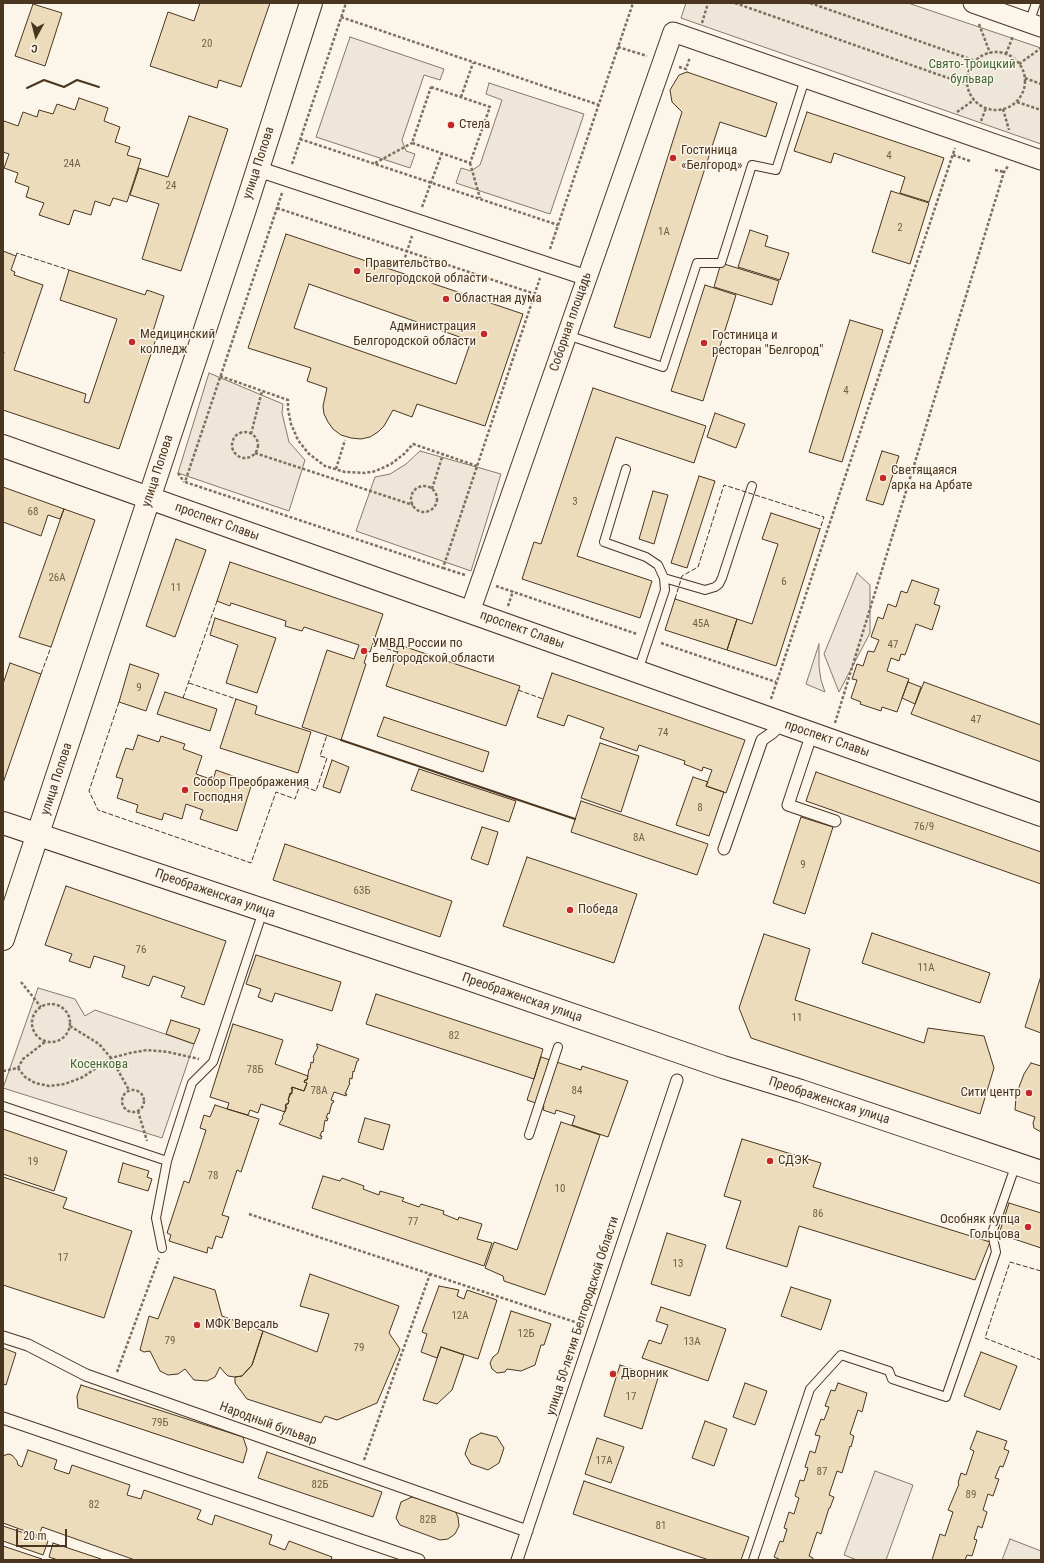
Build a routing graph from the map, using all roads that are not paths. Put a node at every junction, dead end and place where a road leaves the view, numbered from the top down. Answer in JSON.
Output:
{"nodes":[{"id":1,"x":311,"y":3,"type":"edge"},
{"id":2,"x":1036,"y":3,"type":"edge"},
{"id":3,"x":975,"y":10,"type":"edge"},
{"id":4,"x":1035,"y":25,"type":"edge"},
{"id":5,"x":806,"y":79,"type":"junction"},
{"id":6,"x":1041,"y":160,"type":"edge"},
{"id":7,"x":258,"y":169,"type":"junction"},
{"id":8,"x":587,"y":278,"type":"junction"},
{"id":9,"x":567,"y":335,"type":"junction"},
{"id":10,"x":3,"y":446,"type":"edge"},
{"id":11,"x":626,"y":469,"type":"dead end"},
{"id":12,"x":752,"y":486,"type":"dead end"},
{"id":13,"x":149,"y":498,"type":"junction"},
{"id":14,"x":664,"y":578,"type":"junction"},
{"id":15,"x":470,"y":612,"type":"junction"},
{"id":16,"x":638,"y":672,"type":"junction"},
{"id":17,"x":773,"y":720,"type":"junction"},
{"id":18,"x":821,"y":736,"type":"junction"},
{"id":19,"x":1041,"y":815,"type":"edge"},
{"id":20,"x":835,"y":821,"type":"dead end"},
{"id":21,"x":3,"y":823,"type":"edge"},
{"id":22,"x":38,"y":834,"type":"junction"},
{"id":23,"x":724,"y":849,"type":"dead end"},
{"id":24,"x":264,"y":910,"type":"junction"},
{"id":25,"x":3,"y":939,"type":"edge"},
{"id":26,"x":558,"y":1047,"type":"dead end"},
{"id":27,"x":677,"y":1080,"type":"dead end"},
{"id":28,"x":3,"y":1106,"type":"edge"},
{"id":29,"x":529,"y":1135,"type":"dead end"},
{"id":30,"x":168,"y":1161,"type":"junction"},
{"id":31,"x":1016,"y":1163,"type":"junction"},
{"id":32,"x":1041,"y":1172,"type":"edge"},
{"id":33,"x":162,"y":1248,"type":"road end"},
{"id":34,"x":3,"y":1337,"type":"edge"},
{"id":35,"x":3,"y":1418,"type":"edge"},
{"id":36,"x":527,"y":1531,"type":"junction"},
{"id":37,"x":419,"y":1560,"type":"edge"},
{"id":38,"x":516,"y":1560,"type":"edge"},
{"id":39,"x":753,"y":1560,"type":"edge"}],
"edges":[{"from":1,"to":7,"type":"main road","name":"улица Попова"},
{"from":2,"to":4,"type":"lane"},
{"from":3,"to":4,"type":"street"},
{"from":5,"to":6,"type":"street"},
{"from":5,"to":8,"type":"street","name":"Соборная площадь"},
{"from":5,"to":9,"type":"lane"},
{"from":7,"to":8,"type":"street"},
{"from":7,"to":13,"type":"main road","name":"улица Попова"},
{"from":8,"to":9,"type":"street","name":"Соборная площадь"},
{"from":9,"to":15,"type":"street","name":"Соборная площадь"},
{"from":10,"to":13,"type":"main road","name":"проспект Славы"},
{"from":11,"to":14,"type":"lane"},
{"from":12,"to":14,"type":"lane"},
{"from":13,"to":15,"type":"main road","name":"проспект Славы"},
{"from":13,"to":22,"type":"main road","name":"улица Попова"},
{"from":14,"to":16,"type":"lane"},
{"from":15,"to":16,"type":"main road","name":"проспект Славы"},
{"from":16,"to":17,"type":"main road","name":"проспект Славы"},
{"from":17,"to":18,"type":"main road","name":"проспект Славы"},
{"from":17,"to":23,"type":"street"},
{"from":18,"to":19,"type":"main road","name":"проспект Славы"},
{"from":18,"to":20,"type":"street"},
{"from":21,"to":22,"type":"main road","name":"Преображенская улица"},
{"from":22,"to":24,"type":"main road","name":"Преображенская улица"},
{"from":22,"to":25,"type":"main road","name":"улица Попова"},
{"from":24,"to":30,"type":"lane"},
{"from":24,"to":31,"type":"main road","name":"Преображенская улица"},
{"from":26,"to":29,"type":"lane"},
{"from":27,"to":36,"type":"street","name":"улица 50-летия Белгородской Области"},
{"from":28,"to":30,"type":"lane"},
{"from":30,"to":33,"type":"lane"},
{"from":31,"to":32,"type":"main road","name":"Преображенская улица"},
{"from":31,"to":39,"type":"lane"},
{"from":34,"to":36,"type":"street","name":"Народный бульвар"},
{"from":35,"to":37,"type":"street"},
{"from":36,"to":38,"type":"street","name":"улица 50-летия Белгородской Области"}]}
